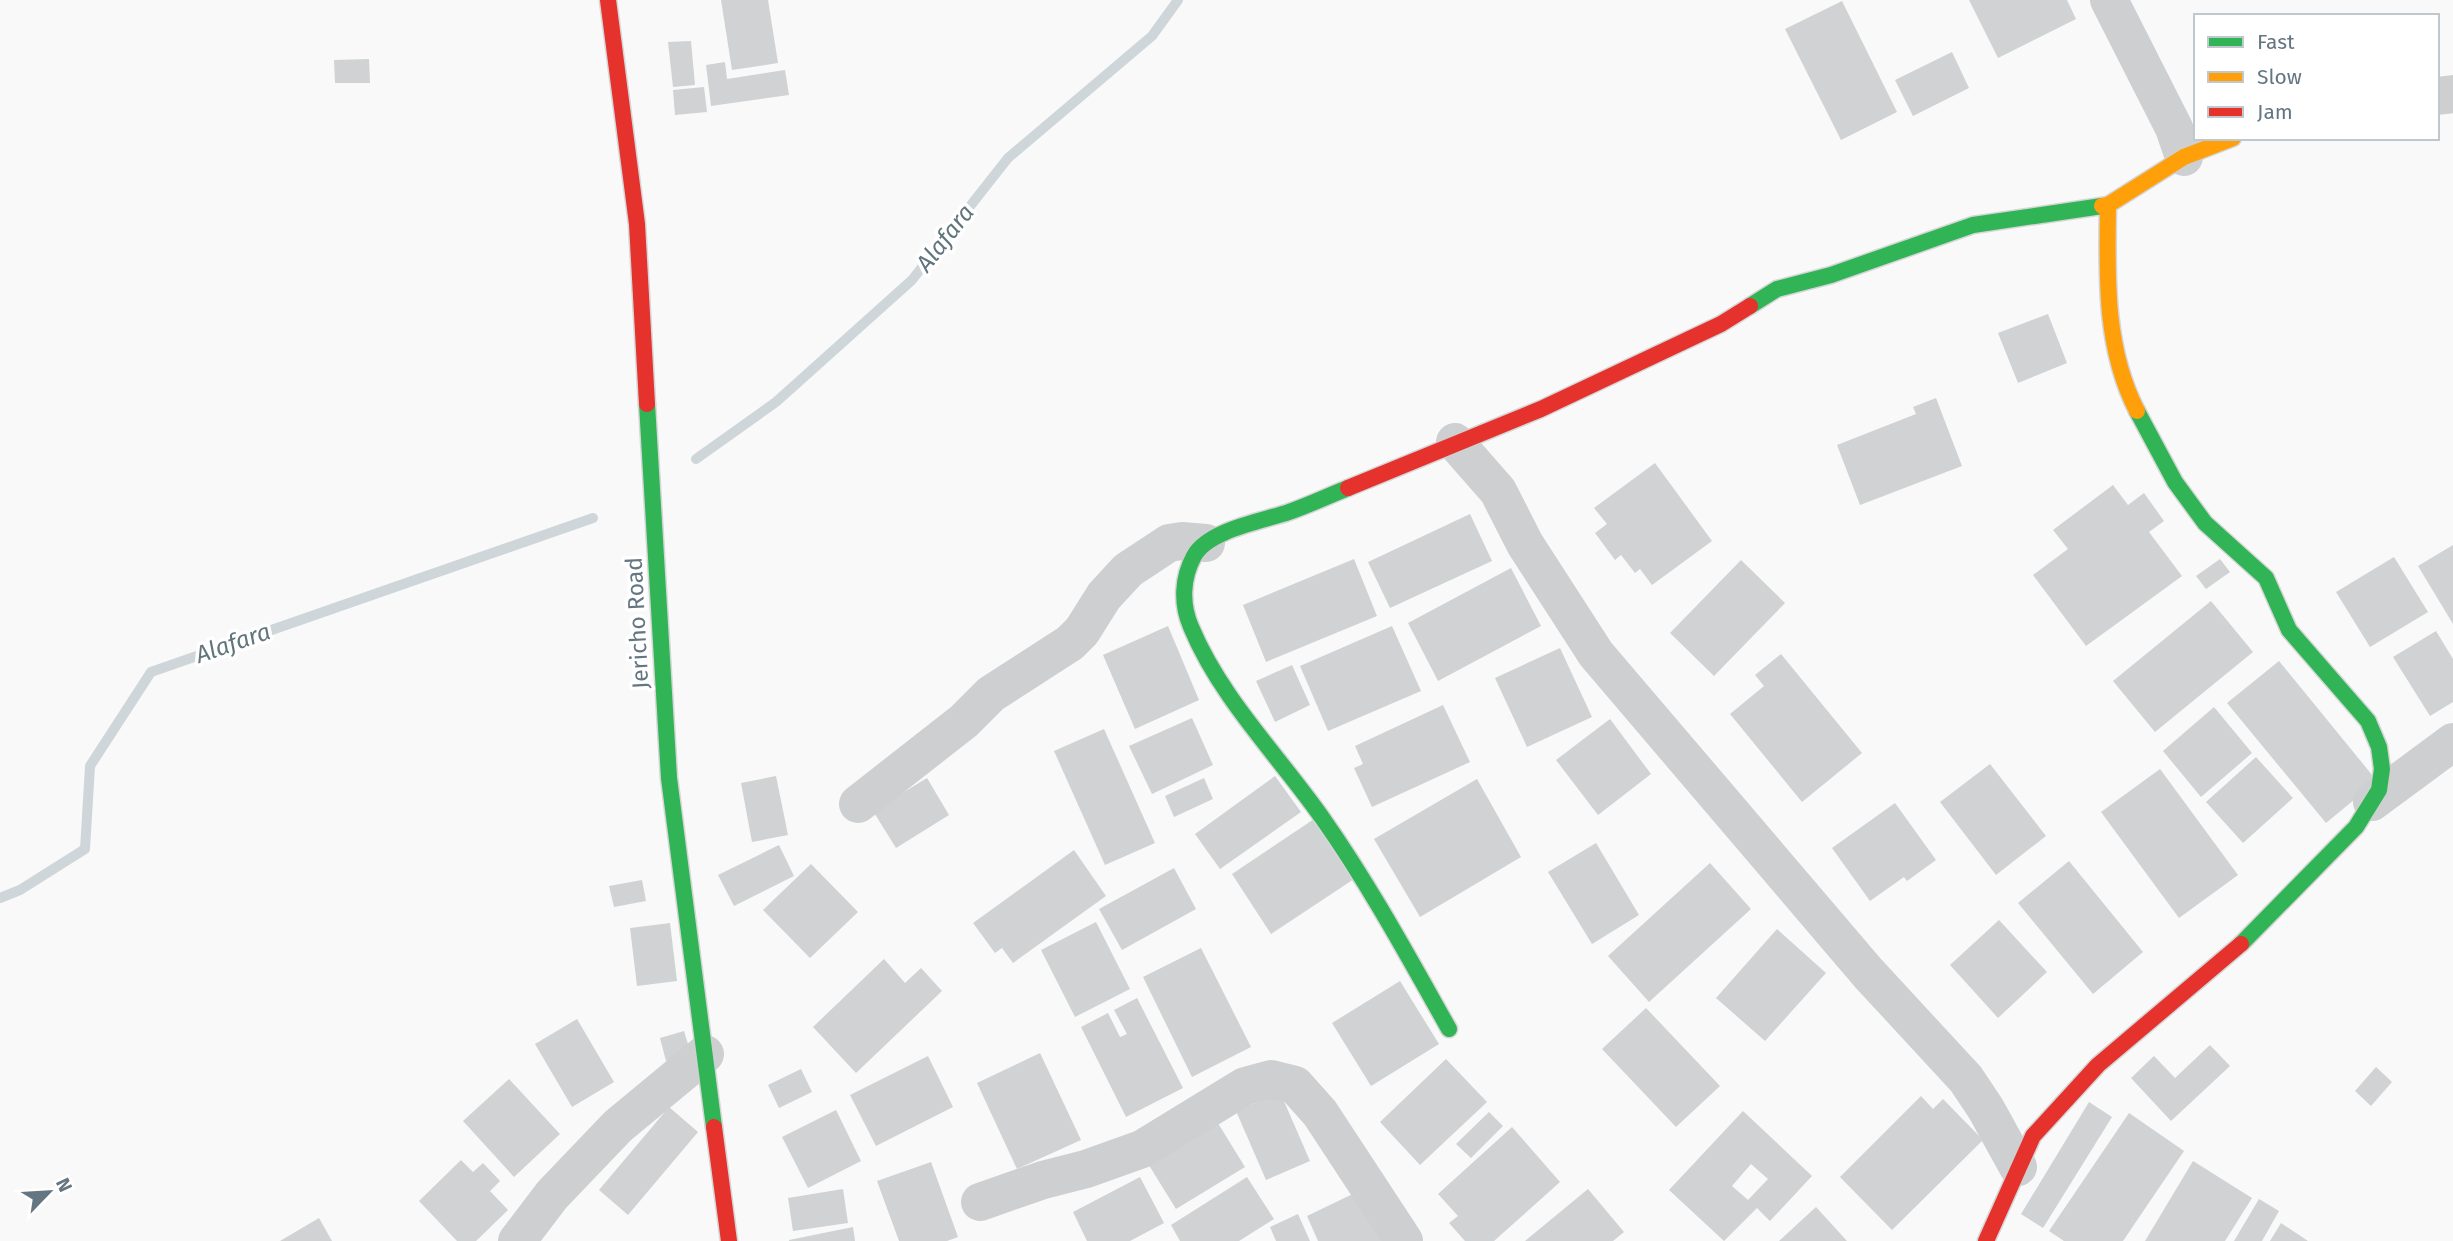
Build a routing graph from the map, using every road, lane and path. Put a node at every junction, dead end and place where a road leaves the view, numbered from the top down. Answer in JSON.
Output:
{"nodes":[{"id":1,"x":608,"y":0,"type":"edge"},
{"id":2,"x":2109,"y":0,"type":"edge"},
{"id":3,"x":2228,"y":140,"type":"edge"},
{"id":4,"x":2184,"y":158,"type":"junction"},
{"id":5,"x":2108,"y":205,"type":"junction"},
{"id":6,"x":1455,"y":442,"type":"junction"},
{"id":7,"x":1206,"y":543,"type":"junction"},
{"id":8,"x":2453,"y":742,"type":"edge"},
{"id":9,"x":2372,"y":802,"type":"junction"},
{"id":10,"x":858,"y":804,"type":"dead end"},
{"id":11,"x":1449,"y":1029,"type":"dead end"},
{"id":12,"x":705,"y":1054,"type":"junction"},
{"id":13,"x":2018,"y":1167,"type":"junction"},
{"id":14,"x":980,"y":1202,"type":"dead end"},
{"id":15,"x":1993,"y":1237,"type":"edge"},
{"id":16,"x":517,"y":1241,"type":"edge"},
{"id":17,"x":729,"y":1241,"type":"edge"},
{"id":18,"x":1405,"y":1241,"type":"edge"}],
"edges":[{"from":1,"to":12,"type":"street","name":"Jericho Road"},
{"from":2,"to":4,"type":"street"},
{"from":3,"to":4,"type":"street"},
{"from":4,"to":5,"type":"street"},
{"from":5,"to":6,"type":"street"},
{"from":5,"to":9,"type":"street"},
{"from":6,"to":7,"type":"street"},
{"from":6,"to":13,"type":"street"},
{"from":7,"to":10,"type":"street"},
{"from":7,"to":11,"type":"street"},
{"from":8,"to":9,"type":"street"},
{"from":9,"to":13,"type":"street"},
{"from":12,"to":16,"type":"street"},
{"from":12,"to":17,"type":"street","name":"Jericho Road"},
{"from":13,"to":15,"type":"street"},
{"from":14,"to":18,"type":"street"}]}
